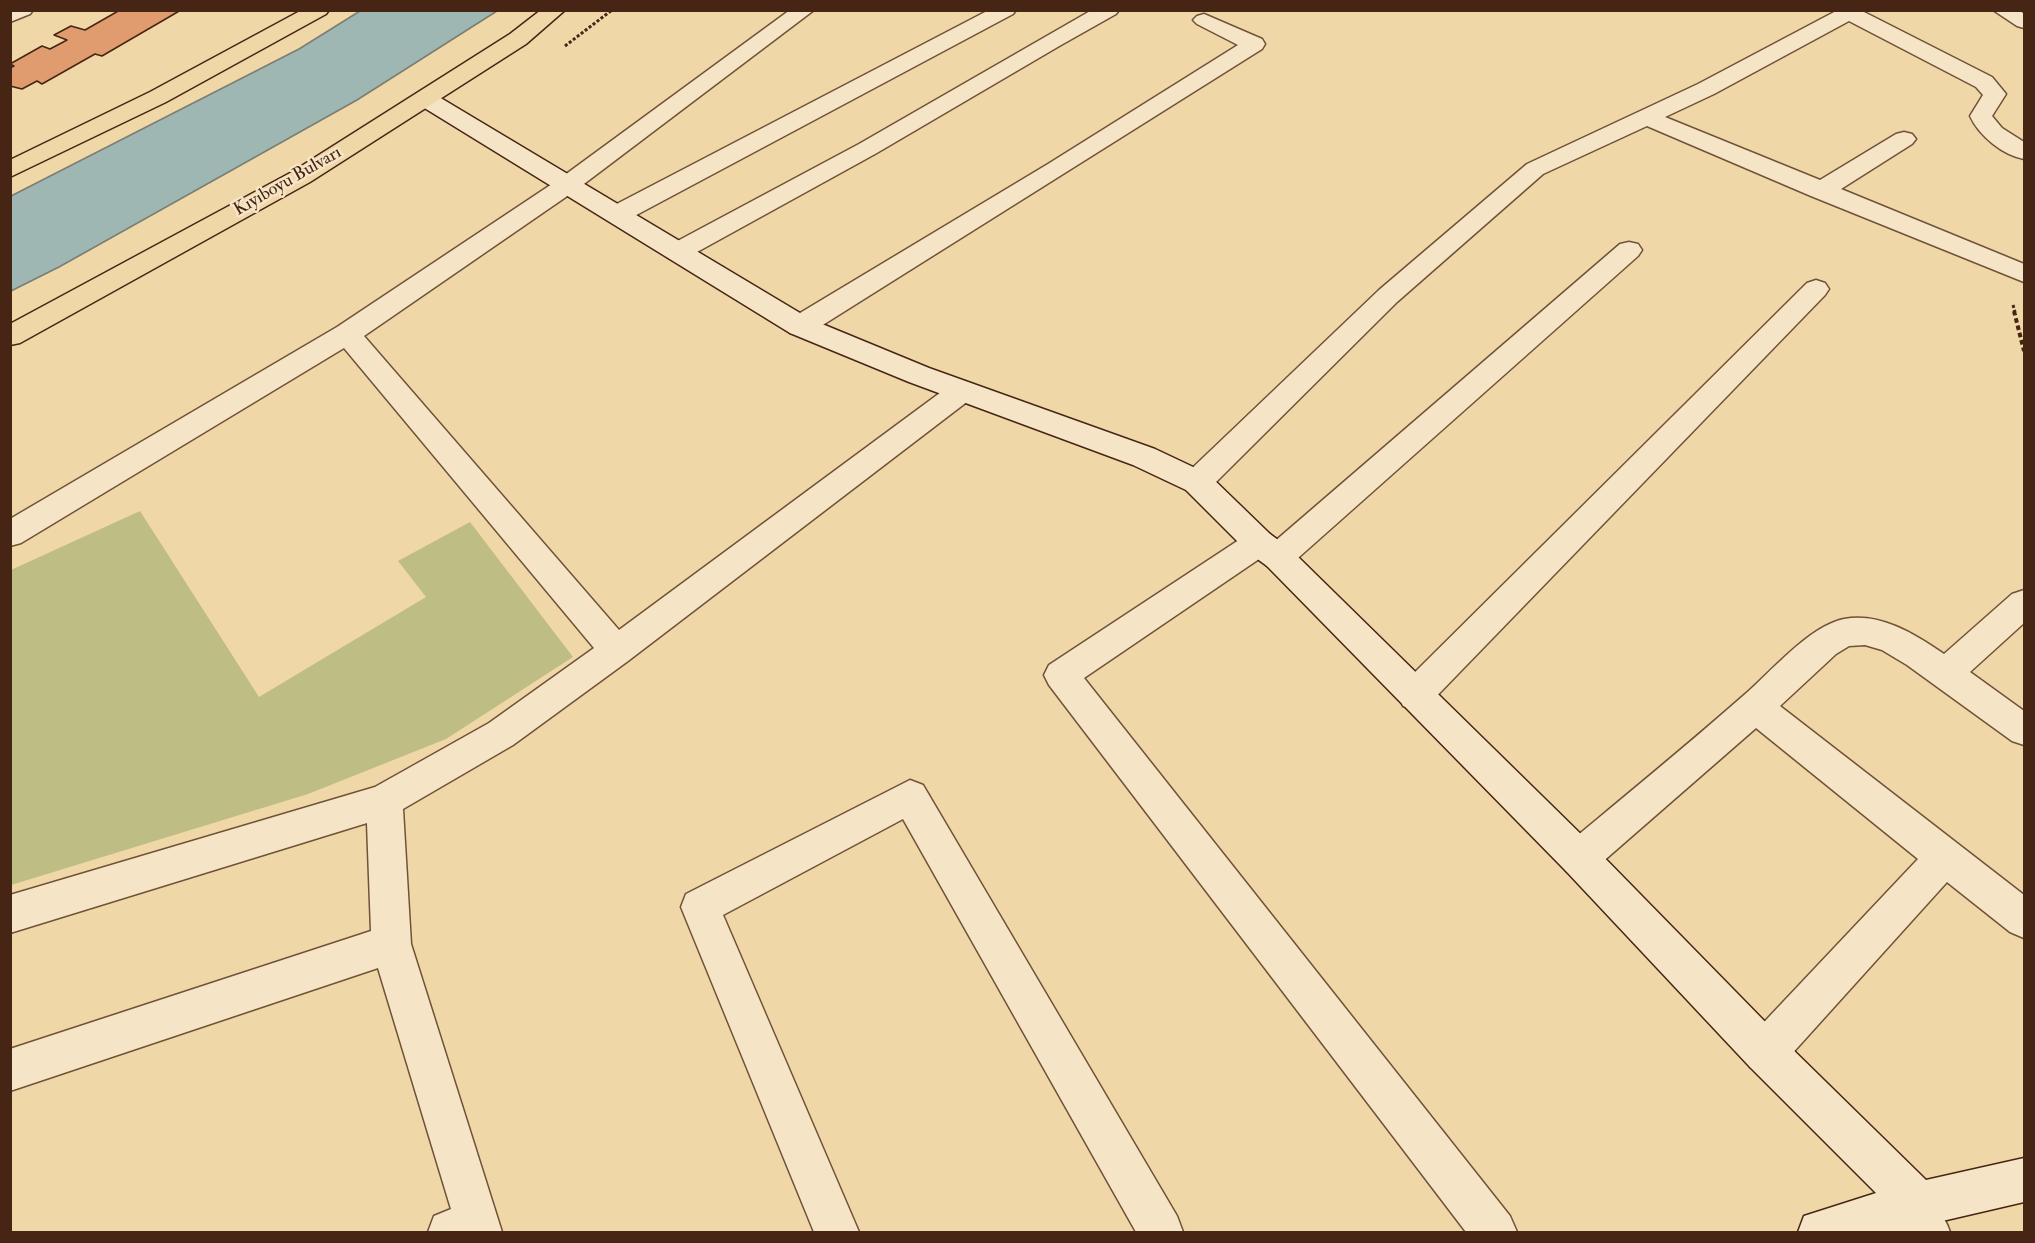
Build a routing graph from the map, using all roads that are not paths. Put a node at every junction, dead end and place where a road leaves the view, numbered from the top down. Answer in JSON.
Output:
{"nodes":[{"id":1,"x":23,"y":10,"type":"edge"},
{"id":2,"x":319,"y":10,"type":"edge"},
{"id":3,"x":555,"y":10,"type":"edge"},
{"id":4,"x":804,"y":10,"type":"edge"},
{"id":5,"x":1006,"y":10,"type":"edge"},
{"id":6,"x":1109,"y":10,"type":"edge"},
{"id":7,"x":2003,"y":10,"type":"edge"},
{"id":8,"x":1852,"y":12,"type":"edge"},
{"id":9,"x":10,"y":16,"type":"edge"},
{"id":10,"x":1204,"y":20,"type":"dead end"},
{"id":11,"x":2025,"y":22,"type":"edge"},
{"id":12,"x":426,"y":99,"type":"junction"},
{"id":13,"x":1646,"y":117,"type":"junction"},
{"id":14,"x":1904,"y":139,"type":"dead end"},
{"id":15,"x":2025,"y":152,"type":"edge"},
{"id":16,"x":10,"y":171,"type":"edge"},
{"id":17,"x":567,"y":185,"type":"junction"},
{"id":18,"x":1820,"y":191,"type":"junction"},
{"id":19,"x":618,"y":214,"type":"junction"},
{"id":20,"x":1629,"y":250,"type":"dead end"},
{"id":21,"x":679,"y":251,"type":"junction"},
{"id":22,"x":2015,"y":270,"type":"edge"},
{"id":23,"x":1816,"y":289,"type":"dead end"},
{"id":24,"x":800,"y":326,"type":"junction"},
{"id":25,"x":347,"y":334,"type":"junction"},
{"id":26,"x":10,"y":336,"type":"edge"},
{"id":27,"x":962,"y":391,"type":"junction"},
{"id":28,"x":1197,"y":482,"type":"junction"},
{"id":29,"x":10,"y":534,"type":"edge"},
{"id":30,"x":1268,"y":550,"type":"junction"},
{"id":31,"x":2025,"y":603,"type":"edge"},
{"id":32,"x":616,"y":651,"type":"junction"},
{"id":33,"x":1945,"y":674,"type":"junction"},
{"id":34,"x":1415,"y":695,"type":"junction"},
{"id":35,"x":1755,"y":707,"type":"junction"},
{"id":36,"x":2025,"y":730,"type":"edge"},
{"id":37,"x":384,"y":801,"type":"junction"},
{"id":38,"x":1946,"y":856,"type":"junction"},
{"id":39,"x":1579,"y":858,"type":"junction"},
{"id":40,"x":10,"y":914,"type":"edge"},
{"id":41,"x":2025,"y":919,"type":"edge"},
{"id":42,"x":391,"y":944,"type":"junction"},
{"id":43,"x":1765,"y":1052,"type":"junction"},
{"id":44,"x":10,"y":1070,"type":"edge"},
{"id":45,"x":2025,"y":1180,"type":"edge"},
{"id":46,"x":1916,"y":1215,"type":"edge"},
{"id":47,"x":470,"y":1230,"type":"edge"},
{"id":48,"x":836,"y":1233,"type":"edge"},
{"id":49,"x":1161,"y":1233,"type":"edge"},
{"id":50,"x":1494,"y":1233,"type":"edge"},
{"id":51,"x":1820,"y":1233,"type":"edge"}],
"edges":[{"from":1,"to":9,"type":"street"},
{"from":2,"to":16,"type":"main road"},
{"from":3,"to":12,"type":"main road","name":"Kıyıboyu Bulvarı"},
{"from":4,"to":17,"type":"street"},
{"from":5,"to":19,"type":"street"},
{"from":6,"to":21,"type":"street"},
{"from":7,"to":11,"type":"street"},
{"from":8,"to":13,"type":"street"},
{"from":8,"to":15,"type":"street"},
{"from":10,"to":24,"type":"street"},
{"from":12,"to":17,"type":"street"},
{"from":12,"to":26,"type":"main road","name":"Kıyıboyu Bulvarı"},
{"from":13,"to":18,"type":"street"},
{"from":13,"to":28,"type":"street"},
{"from":14,"to":18,"type":"street"},
{"from":17,"to":19,"type":"street"},
{"from":17,"to":25,"type":"street"},
{"from":18,"to":22,"type":"street"},
{"from":19,"to":21,"type":"street"},
{"from":20,"to":30,"type":"street"},
{"from":21,"to":24,"type":"street"},
{"from":23,"to":34,"type":"street"},
{"from":24,"to":27,"type":"street"},
{"from":25,"to":29,"type":"street"},
{"from":25,"to":32,"type":"street"},
{"from":27,"to":28,"type":"street"},
{"from":27,"to":32,"type":"street"},
{"from":28,"to":30,"type":"street"},
{"from":30,"to":34,"type":"street"},
{"from":30,"to":50,"type":"street"},
{"from":31,"to":33,"type":"street"},
{"from":32,"to":37,"type":"street"},
{"from":33,"to":35,"type":"street"},
{"from":33,"to":36,"type":"street"},
{"from":34,"to":39,"type":"street"},
{"from":35,"to":38,"type":"street"},
{"from":35,"to":39,"type":"street"},
{"from":37,"to":40,"type":"street"},
{"from":37,"to":42,"type":"street"},
{"from":38,"to":41,"type":"street"},
{"from":38,"to":43,"type":"street"},
{"from":39,"to":43,"type":"street"},
{"from":42,"to":44,"type":"street"},
{"from":42,"to":47,"type":"street"},
{"from":43,"to":46,"type":"street"},
{"from":45,"to":46,"type":"street"},
{"from":46,"to":51,"type":"street"},
{"from":48,"to":49,"type":"street"}]}
